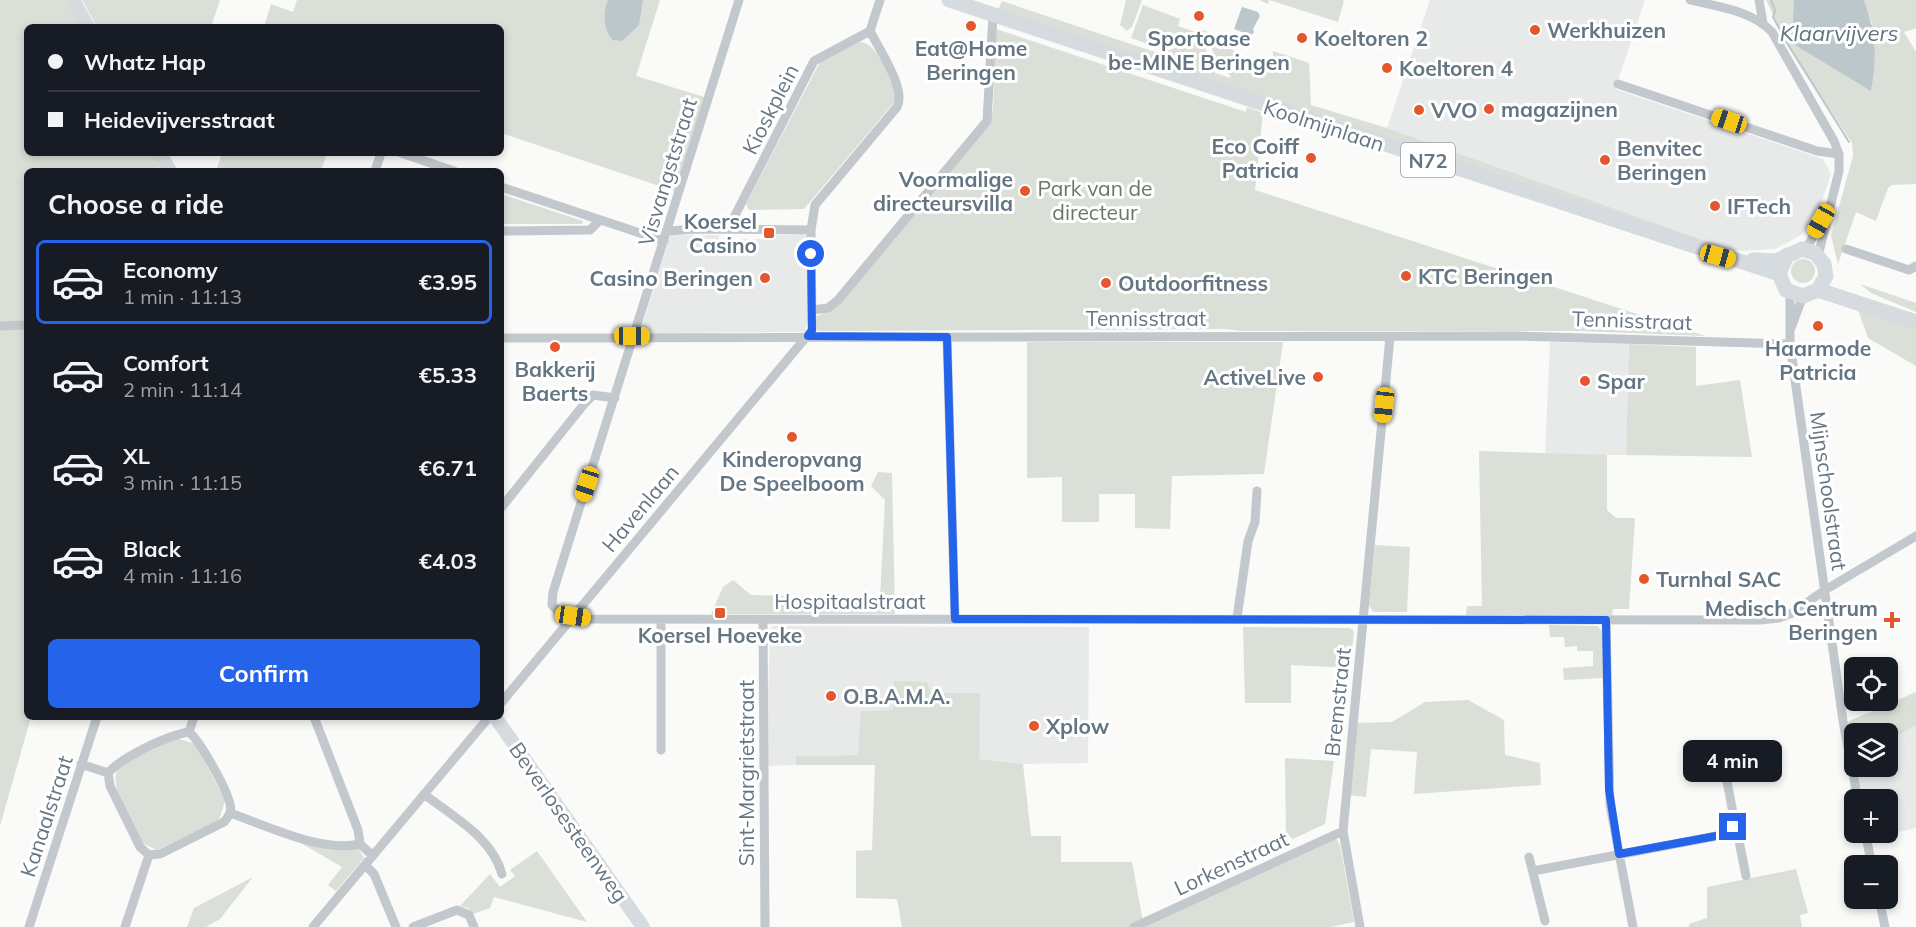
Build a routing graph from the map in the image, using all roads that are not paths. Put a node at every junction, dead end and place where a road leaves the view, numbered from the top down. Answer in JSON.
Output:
{"nodes":[{"id":1,"x":73,"y":0,"type":"edge"},
{"id":2,"x":739,"y":0,"type":"edge"},
{"id":3,"x":880,"y":0,"type":"edge"},
{"id":4,"x":950,"y":0,"type":"edge"},
{"id":5,"x":1690,"y":0,"type":"edge"},
{"id":6,"x":1759,"y":0,"type":"edge"},
{"id":7,"x":1707,"y":2,"type":"edge"},
{"id":8,"x":993,"y":15,"type":"junction"},
{"id":9,"x":1763,"y":23,"type":"junction"},
{"id":10,"x":86,"y":24,"type":"edge"},
{"id":11,"x":870,"y":31,"type":"junction"},
{"id":12,"x":1618,"y":84,"type":"dead end"},
{"id":13,"x":1839,"y":154,"type":"junction"},
{"id":14,"x":408,"y":156,"type":"edge"},
{"id":15,"x":435,"y":168,"type":"edge"},
{"id":16,"x":504,"y":188,"type":"edge"},
{"id":17,"x":1828,"y":209,"type":"junction"},
{"id":18,"x":600,"y":220,"type":"junction"},
{"id":19,"x":811,"y":225,"type":"junction"},
{"id":20,"x":728,"y":229,"type":"junction"},
{"id":21,"x":504,"y":231,"type":"edge"},
{"id":22,"x":667,"y":231,"type":"junction"},
{"id":23,"x":664,"y":241,"type":"junction"},
{"id":24,"x":1802,"y":249,"type":"junction"},
{"id":25,"x":1846,"y":249,"type":"dead end"},
{"id":26,"x":1787,"y":255,"type":"junction"},
{"id":27,"x":1818,"y":256,"type":"junction"},
{"id":28,"x":1732,"y":260,"type":"junction"},
{"id":29,"x":1916,"y":266,"type":"edge"},
{"id":30,"x":1779,"y":274,"type":"junction"},
{"id":31,"x":1826,"y":276,"type":"junction"},
{"id":32,"x":1818,"y":290,"type":"junction"},
{"id":33,"x":1797,"y":295,"type":"junction"},
{"id":34,"x":1873,"y":307,"type":"junction"},
{"id":35,"x":812,"y":310,"type":"junction"},
{"id":36,"x":1916,"y":322,"type":"edge"},
{"id":37,"x":24,"y":325,"type":"edge"},
{"id":38,"x":0,"y":326,"type":"edge"},
{"id":39,"x":632,"y":336,"type":"junction"},
{"id":40,"x":808,"y":336,"type":"junction"},
{"id":41,"x":947,"y":337,"type":"junction"},
{"id":42,"x":1390,"y":337,"type":"junction"},
{"id":43,"x":504,"y":338,"type":"edge"},
{"id":44,"x":1790,"y":344,"type":"junction"},
{"id":45,"x":615,"y":398,"type":"junction"},
{"id":46,"x":1257,"y":491,"type":"dead end"},
{"id":47,"x":504,"y":504,"type":"edge"},
{"id":48,"x":1916,"y":536,"type":"edge"},
{"id":49,"x":1825,"y":590,"type":"junction"},
{"id":50,"x":573,"y":616,"type":"junction"},
{"id":51,"x":1237,"y":618,"type":"junction"},
{"id":52,"x":661,"y":619,"type":"junction"},
{"id":53,"x":763,"y":619,"type":"junction"},
{"id":54,"x":955,"y":619,"type":"junction"},
{"id":55,"x":1363,"y":619,"type":"junction"},
{"id":56,"x":1606,"y":620,"type":"junction"},
{"id":57,"x":504,"y":699,"type":"edge"},
{"id":58,"x":97,"y":720,"type":"edge"},
{"id":59,"x":193,"y":720,"type":"edge"},
{"id":60,"x":315,"y":720,"type":"edge"},
{"id":61,"x":486,"y":720,"type":"edge"},
{"id":62,"x":497,"y":720,"type":"edge"},
{"id":63,"x":189,"y":732,"type":"junction"},
{"id":64,"x":661,"y":750,"type":"dead end"},
{"id":65,"x":1761,"y":758,"type":"dead end"},
{"id":66,"x":81,"y":764,"type":"junction"},
{"id":67,"x":108,"y":773,"type":"junction"},
{"id":68,"x":1856,"y":789,"type":"edge"},
{"id":69,"x":424,"y":794,"type":"junction"},
{"id":70,"x":230,"y":813,"type":"junction"},
{"id":71,"x":1343,"y":831,"type":"junction"},
{"id":72,"x":1732,"y":833,"type":"junction"},
{"id":73,"x":360,"y":844,"type":"junction"},
{"id":74,"x":1619,"y":854,"type":"junction"},
{"id":75,"x":149,"y":855,"type":"junction"},
{"id":76,"x":372,"y":855,"type":"junction"},
{"id":77,"x":1529,"y":857,"type":"dead end"},
{"id":78,"x":365,"y":865,"type":"junction"},
{"id":79,"x":1533,"y":871,"type":"junction"},
{"id":80,"x":502,"y":874,"type":"dead end"},
{"id":81,"x":1746,"y":876,"type":"dead end"},
{"id":82,"x":1881,"y":909,"type":"edge"},
{"id":83,"x":1545,"y":921,"type":"dead end"},
{"id":84,"x":29,"y":927,"type":"edge"},
{"id":85,"x":125,"y":927,"type":"edge"},
{"id":86,"x":313,"y":927,"type":"edge"},
{"id":87,"x":396,"y":927,"type":"edge"},
{"id":88,"x":413,"y":927,"type":"edge"},
{"id":89,"x":474,"y":927,"type":"edge"},
{"id":90,"x":643,"y":927,"type":"edge"},
{"id":91,"x":765,"y":927,"type":"edge"},
{"id":92,"x":1134,"y":927,"type":"edge"},
{"id":93,"x":1360,"y":927,"type":"edge"},
{"id":94,"x":1633,"y":927,"type":"edge"},
{"id":95,"x":1885,"y":927,"type":"edge"}],
"edges":[{"from":1,"to":10,"type":"street"},
{"from":2,"to":22,"type":"street","name":"Visvangststraat"},
{"from":3,"to":11,"type":"street"},
{"from":4,"to":8,"type":"main road","name":"Koolmijnlaan","number":"N72"},
{"from":5,"to":7,"type":"street"},
{"from":6,"to":9,"type":"street"},
{"from":7,"to":9,"type":"street"},
{"from":8,"to":28,"type":"main road","name":"Koolmijnlaan","number":"N72"},
{"from":8,"to":35,"type":"street"},
{"from":9,"to":13,"type":"street"},
{"from":11,"to":19,"type":"street"},
{"from":11,"to":20,"type":"street","name":"Kioskplein"},
{"from":12,"to":13,"type":"street"},
{"from":13,"to":17,"type":"street"},
{"from":14,"to":15,"type":"street"},
{"from":16,"to":18,"type":"street"},
{"from":17,"to":24,"type":"street"},
{"from":17,"to":27,"type":"street"},
{"from":18,"to":21,"type":"street"},
{"from":18,"to":23,"type":"street"},
{"from":19,"to":20,"type":"street"},
{"from":19,"to":35,"type":"street"},
{"from":20,"to":22,"type":"street"},
{"from":22,"to":23,"type":"street","name":"Visvangststraat"},
{"from":23,"to":39,"type":"street","name":"Visvangststraat"},
{"from":24,"to":26,"type":"main road","name":"Koolmijnlaan","number":"N72"},
{"from":24,"to":27,"type":"main road"},
{"from":25,"to":29,"type":"street"},
{"from":26,"to":28,"type":"main road","name":"Koolmijnlaan","number":"N72"},
{"from":26,"to":30,"type":"main road"},
{"from":27,"to":31,"type":"main road"},
{"from":28,"to":30,"type":"main road","name":"Koolmijnlaan","number":"N72"},
{"from":30,"to":33,"type":"main road"},
{"from":31,"to":32,"type":"main road"},
{"from":31,"to":34,"type":"main road"},
{"from":32,"to":33,"type":"main road"},
{"from":32,"to":34,"type":"main road"},
{"from":33,"to":44,"type":"street","name":"Mijnschoolstraat"},
{"from":34,"to":36,"type":"main road"},
{"from":35,"to":40,"type":"street"},
{"from":37,"to":38,"type":"street"},
{"from":39,"to":40,"type":"street","name":"Tennisstraat"},
{"from":39,"to":43,"type":"street","name":"Tennisstraat"},
{"from":39,"to":45,"type":"street","name":"Visvangststraat"},
{"from":40,"to":41,"type":"street","name":"Tennisstraat"},
{"from":40,"to":50,"type":"street","name":"Havenlaan"},
{"from":41,"to":42,"type":"street","name":"Tennisstraat"},
{"from":41,"to":54,"type":"street"},
{"from":42,"to":44,"type":"street","name":"Tennisstraat"},
{"from":42,"to":55,"type":"street","name":"Bremstraat"},
{"from":44,"to":49,"type":"street","name":"Mijnschoolstraat"},
{"from":45,"to":47,"type":"street"},
{"from":45,"to":50,"type":"street","name":"Visvangststraat"},
{"from":46,"to":51,"type":"street"},
{"from":48,"to":49,"type":"street","name":"Hospitaalstraat"},
{"from":49,"to":56,"type":"street","name":"Hospitaalstraat"},
{"from":49,"to":68,"type":"street","name":"Mijnschoolstraat"},
{"from":50,"to":52,"type":"street","name":"Hospitaalstraat"},
{"from":50,"to":57,"type":"street","name":"Havenlaan"},
{"from":51,"to":54,"type":"street","name":"Hospitaalstraat"},
{"from":51,"to":55,"type":"street","name":"Hospitaalstraat"},
{"from":52,"to":53,"type":"street","name":"Hospitaalstraat"},
{"from":52,"to":64,"type":"street"},
{"from":53,"to":54,"type":"street","name":"Hospitaalstraat"},
{"from":53,"to":91,"type":"street","name":"Sint-Margrietstraat"},
{"from":55,"to":56,"type":"street","name":"Hospitaalstraat"},
{"from":55,"to":71,"type":"street","name":"Bremstraat"},
{"from":56,"to":74,"type":"street"},
{"from":58,"to":66,"type":"street","name":"Kanaalstraat"},
{"from":59,"to":63,"type":"street"},
{"from":60,"to":73,"type":"street"},
{"from":61,"to":69,"type":"street"},
{"from":62,"to":90,"type":"street","name":"Beverlosesteenweg"},
{"from":63,"to":67,"type":"street"},
{"from":63,"to":70,"type":"street"},
{"from":65,"to":72,"type":"street"},
{"from":66,"to":67,"type":"street"},
{"from":66,"to":84,"type":"street","name":"Kanaalstraat"},
{"from":67,"to":75,"type":"street"},
{"from":69,"to":76,"type":"street"},
{"from":69,"to":80,"type":"street"},
{"from":70,"to":73,"type":"street"},
{"from":70,"to":75,"type":"street"},
{"from":71,"to":92,"type":"street","name":"Lorkenstraat"},
{"from":71,"to":93,"type":"street","name":"Bremstraat"},
{"from":72,"to":74,"type":"street"},
{"from":72,"to":81,"type":"street"},
{"from":73,"to":76,"type":"street"},
{"from":74,"to":79,"type":"street"},
{"from":74,"to":94,"type":"street"},
{"from":75,"to":85,"type":"street"},
{"from":76,"to":78,"type":"street"},
{"from":77,"to":79,"type":"street"},
{"from":78,"to":86,"type":"street"},
{"from":78,"to":87,"type":"street"},
{"from":79,"to":83,"type":"street"},
{"from":82,"to":95,"type":"street"},
{"from":88,"to":89,"type":"street"}]}
